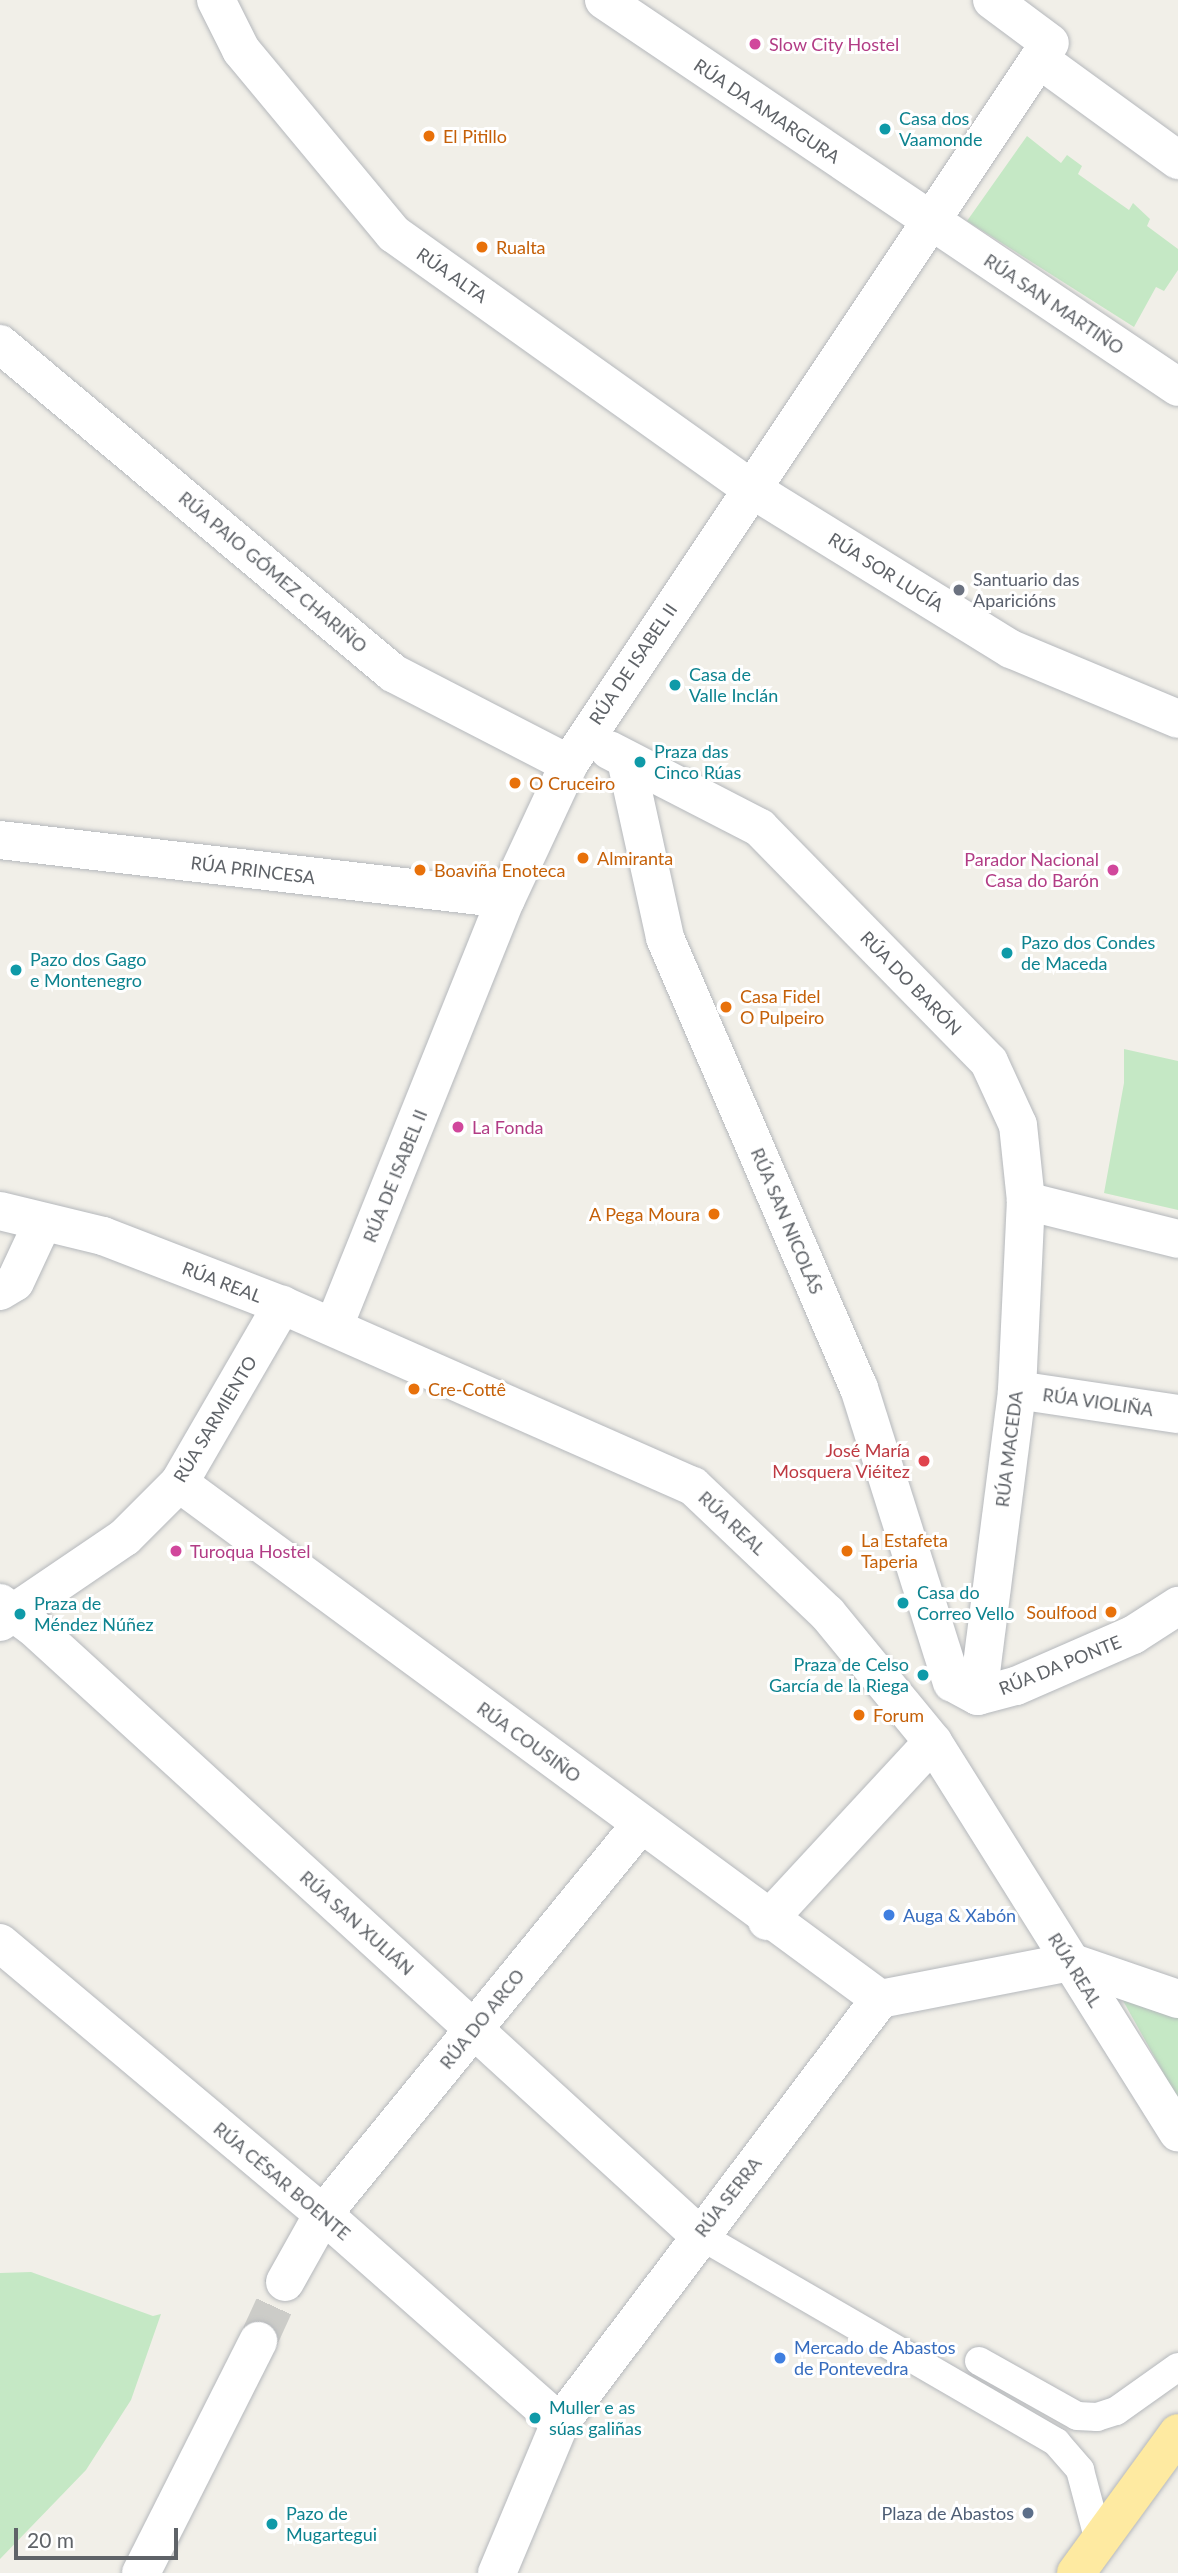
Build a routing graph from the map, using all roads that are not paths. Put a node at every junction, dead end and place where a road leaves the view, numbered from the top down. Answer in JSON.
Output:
{"nodes":[{"id":1,"x":216,"y":0,"type":"edge"},
{"id":2,"x":604,"y":0,"type":"edge"},
{"id":3,"x":992,"y":0,"type":"edge"},
{"id":4,"x":1045,"y":51,"type":"junction"},
{"id":5,"x":1178,"y":160,"type":"edge"},
{"id":6,"x":930,"y":221,"type":"junction"},
{"id":7,"x":0,"y":344,"type":"edge"},
{"id":8,"x":1178,"y":387,"type":"edge"},
{"id":9,"x":750,"y":488,"type":"junction"},
{"id":10,"x":1178,"y":719,"type":"edge"},
{"id":11,"x":577,"y":750,"type":"junction"},
{"id":12,"x":626,"y":760,"type":"junction"},
{"id":13,"x":0,"y":840,"type":"edge"},
{"id":14,"x":506,"y":899,"type":"junction"},
{"id":15,"x":1026,"y":1201,"type":"junction"},
{"id":16,"x":0,"y":1211,"type":"edge"},
{"id":17,"x":43,"y":1222,"type":"junction"},
{"id":18,"x":1178,"y":1238,"type":"edge"},
{"id":19,"x":0,"y":1291,"type":"edge"},
{"id":20,"x":282,"y":1305,"type":"junction"},
{"id":21,"x":334,"y":1326,"type":"junction"},
{"id":22,"x":1017,"y":1390,"type":"junction"},
{"id":23,"x":1178,"y":1414,"type":"edge"},
{"id":24,"x":179,"y":1483,"type":"junction"},
{"id":25,"x":1178,"y":1606,"type":"edge"},
{"id":26,"x":5,"y":1612,"type":"edge"},
{"id":27,"x":965,"y":1689,"type":"junction"},
{"id":28,"x":896,"y":1697,"type":"junction"},
{"id":29,"x":933,"y":1742,"type":"junction"},
{"id":30,"x":641,"y":1824,"type":"junction"},
{"id":31,"x":767,"y":1920,"type":"junction"},
{"id":32,"x":0,"y":1944,"type":"edge"},
{"id":33,"x":1070,"y":1962,"type":"junction"},
{"id":34,"x":880,"y":1999,"type":"junction"},
{"id":35,"x":1178,"y":1999,"type":"edge"},
{"id":36,"x":473,"y":2029,"type":"junction"},
{"id":37,"x":1178,"y":2132,"type":"edge"},
{"id":38,"x":323,"y":2214,"type":"junction"},
{"id":39,"x":699,"y":2235,"type":"junction"},
{"id":40,"x":285,"y":2282,"type":"tunnel mouth"},
{"id":41,"x":258,"y":2341,"type":"tunnel mouth"},
{"id":42,"x":979,"y":2361,"type":"dead end"},
{"id":43,"x":1178,"y":2367,"type":"edge"},
{"id":44,"x":560,"y":2423,"type":"junction"},
{"id":45,"x":1178,"y":2433,"type":"edge"},
{"id":46,"x":1099,"y":2541,"type":"junction"},
{"id":47,"x":141,"y":2573,"type":"edge"},
{"id":48,"x":497,"y":2573,"type":"edge"},
{"id":49,"x":1076,"y":2573,"type":"edge"}],
"edges":[{"from":1,"to":9,"type":"street","name":"RÚA ALTA"},
{"from":2,"to":6,"type":"street","name":"RÚA DA AMARGURA"},
{"from":3,"to":4,"type":"street"},
{"from":4,"to":5,"type":"street"},
{"from":4,"to":6,"type":"street","name":"RÚA DE ISABEL II"},
{"from":6,"to":8,"type":"street","name":"RÚA SAN MARTIÑO"},
{"from":6,"to":9,"type":"street","name":"RÚA DE ISABEL II"},
{"from":7,"to":11,"type":"street","name":"RÚA PAIO GÓMEZ CHARIÑO"},
{"from":9,"to":10,"type":"street","name":"RÚA SOR LUCÍA"},
{"from":9,"to":11,"type":"street","name":"RÚA DE ISABEL II"},
{"from":11,"to":12,"type":"street","name":"RÚA DO BARÓN"},
{"from":11,"to":14,"type":"street","name":"RÚA DE ISABEL II"},
{"from":12,"to":15,"type":"street","name":"RÚA DO BARÓN"},
{"from":12,"to":27,"type":"street","name":"RÚA SAN NICOLÁS"},
{"from":13,"to":14,"type":"street","name":"RÚA PRINCESA"},
{"from":14,"to":21,"type":"street","name":"RÚA DE ISABEL II"},
{"from":15,"to":18,"type":"street"},
{"from":15,"to":22,"type":"street","name":"RÚA MACEDA"},
{"from":16,"to":17,"type":"street","name":"RÚA REAL"},
{"from":17,"to":19,"type":"street"},
{"from":17,"to":20,"type":"street","name":"RÚA REAL"},
{"from":20,"to":21,"type":"street","name":"RÚA REAL"},
{"from":20,"to":24,"type":"street","name":"RÚA SARMIENTO"},
{"from":21,"to":28,"type":"street","name":"RÚA REAL"},
{"from":22,"to":23,"type":"street","name":"RÚA VIOLIÑA"},
{"from":22,"to":27,"type":"street","name":"RÚA MACEDA"},
{"from":24,"to":26,"type":"street","name":"RÚA SARMIENTO"},
{"from":24,"to":30,"type":"street","name":"RÚA COUSIÑO"},
{"from":25,"to":27,"type":"street","name":"RÚA DA PONTE"},
{"from":26,"to":36,"type":"street","name":"RÚA SAN XULIÁN"},
{"from":27,"to":28,"type":"street","name":"RÚA DA PONTE"},
{"from":28,"to":29,"type":"street","name":"RÚA REAL"},
{"from":29,"to":31,"type":"street"},
{"from":29,"to":33,"type":"street","name":"RÚA REAL"},
{"from":30,"to":31,"type":"street","name":"RÚA COUSIÑO"},
{"from":30,"to":36,"type":"street","name":"RÚA DO ARCO"},
{"from":31,"to":34,"type":"street","name":"RÚA COUSIÑO"},
{"from":32,"to":38,"type":"street","name":"RÚA CÉSAR BOENTE"},
{"from":33,"to":34,"type":"street"},
{"from":33,"to":35,"type":"street"},
{"from":33,"to":37,"type":"street","name":"RÚA REAL"},
{"from":34,"to":39,"type":"street","name":"RÚA SERRA"},
{"from":36,"to":38,"type":"street","name":"RÚA DO ARCO"},
{"from":36,"to":39,"type":"street","name":"RÚA SAN XULIÁN"},
{"from":38,"to":40,"type":"street","name":"RÚA DO ARCO"},
{"from":38,"to":44,"type":"street","name":"RÚA CÉSAR BOENTE"},
{"from":39,"to":44,"type":"street","name":"RÚA SERRA"},
{"from":39,"to":46,"type":"lane"},
{"from":41,"to":47,"type":"street"},
{"from":42,"to":43,"type":"lane"},
{"from":44,"to":48,"type":"street","name":"RÚA SERRA"},
{"from":45,"to":46,"type":"highway"},
{"from":46,"to":49,"type":"highway"}]}
